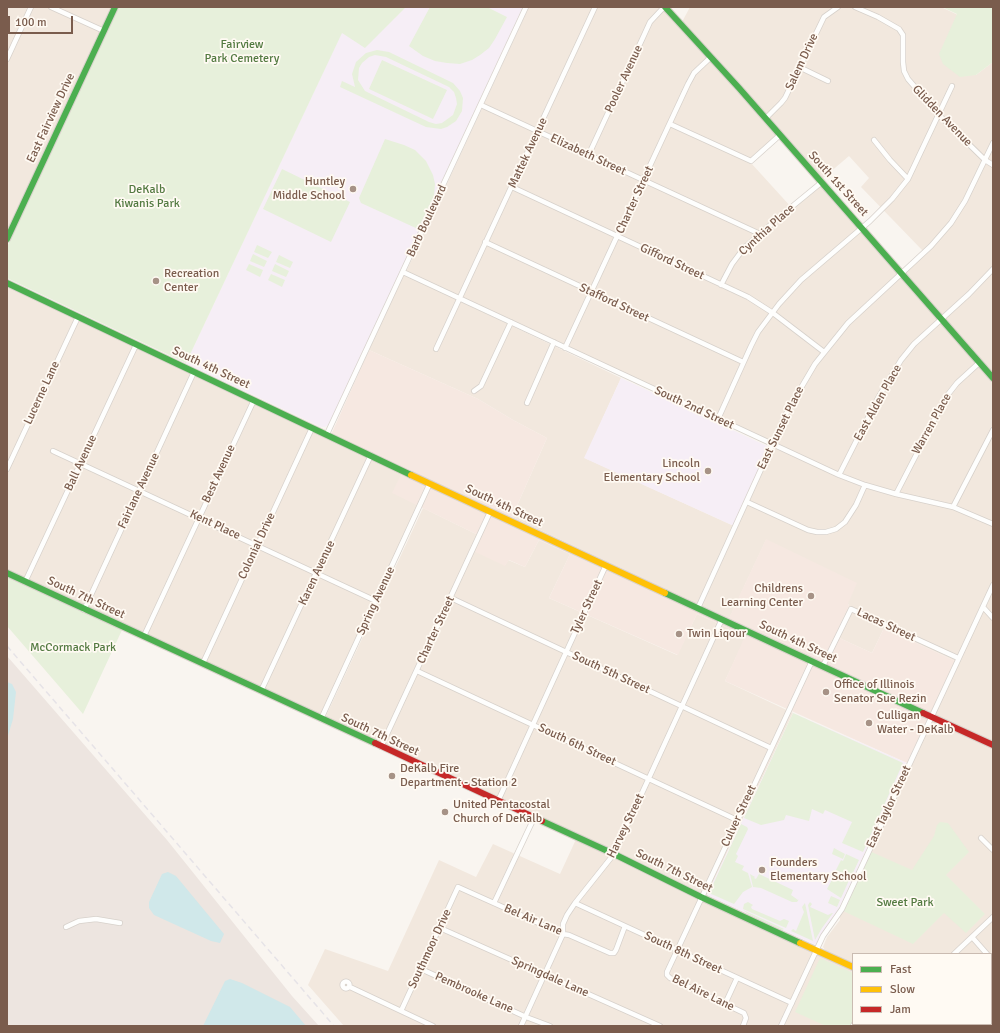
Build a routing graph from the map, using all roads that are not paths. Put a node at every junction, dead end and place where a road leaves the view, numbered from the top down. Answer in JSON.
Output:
{"nodes":[{"id":1,"x":31,"y":7,"type":"edge"},
{"id":2,"x":51,"y":7,"type":"edge"},
{"id":3,"x":115,"y":7,"type":"edge"},
{"id":4,"x":526,"y":7,"type":"edge"},
{"id":5,"x":595,"y":7,"type":"edge"},
{"id":6,"x":664,"y":7,"type":"edge"},
{"id":7,"x":838,"y":7,"type":"edge"},
{"id":8,"x":855,"y":7,"type":"edge"},
{"id":9,"x":104,"y":31,"type":"junction"},
{"id":10,"x":711,"y":57,"type":"junction"},
{"id":11,"x":7,"y":59,"type":"edge"},
{"id":12,"x":799,"y":67,"type":"junction"},
{"id":13,"x":828,"y":81,"type":"dead end"},
{"id":14,"x":952,"y":86,"type":"dead end"},
{"id":15,"x":481,"y":105,"type":"junction"},
{"id":16,"x":939,"y":115,"type":"junction"},
{"id":17,"x":766,"y":118,"type":"junction"},
{"id":18,"x":670,"y":124,"type":"junction"},
{"id":19,"x":538,"y":131,"type":"junction"},
{"id":20,"x":780,"y":135,"type":"junction"},
{"id":21,"x":874,"y":140,"type":"dead end"},
{"id":22,"x":993,"y":143,"type":"edge"},
{"id":23,"x":589,"y":154,"type":"junction"},
{"id":24,"x":985,"y":160,"type":"junction"},
{"id":25,"x":993,"y":165,"type":"edge"},
{"id":26,"x":908,"y":179,"type":"junction"},
{"id":27,"x":644,"y":181,"type":"junction"},
{"id":28,"x":822,"y":182,"type":"junction"},
{"id":29,"x":512,"y":187,"type":"junction"},
{"id":30,"x":862,"y":227,"type":"junction"},
{"id":31,"x":760,"y":234,"type":"junction"},
{"id":32,"x":618,"y":237,"type":"junction"},
{"id":33,"x":7,"y":239,"type":"edge"},
{"id":34,"x":485,"y":242,"type":"junction"},
{"id":35,"x":993,"y":269,"type":"edge"},
{"id":36,"x":403,"y":272,"type":"junction"},
{"id":37,"x":901,"y":273,"type":"junction"},
{"id":38,"x":991,"y":276,"type":"edge"},
{"id":39,"x":7,"y":284,"type":"edge"},
{"id":40,"x":721,"y":284,"type":"junction"},
{"id":41,"x":592,"y":292,"type":"junction"},
{"id":42,"x":459,"y":298,"type":"junction"},
{"id":43,"x":772,"y":313,"type":"junction"},
{"id":44,"x":78,"y":317,"type":"junction"},
{"id":45,"x":941,"y":319,"type":"junction"},
{"id":46,"x":511,"y":322,"type":"junction"},
{"id":47,"x":554,"y":342,"type":"junction"},
{"id":48,"x":136,"y":345,"type":"junction"},
{"id":49,"x":565,"y":348,"type":"junction"},
{"id":50,"x":436,"y":349,"type":"dead end"},
{"id":51,"x":824,"y":352,"type":"junction"},
{"id":52,"x":743,"y":362,"type":"junction"},
{"id":53,"x":980,"y":362,"type":"junction"},
{"id":54,"x":194,"y":372,"type":"junction"},
{"id":55,"x":993,"y":378,"type":"edge"},
{"id":56,"x":474,"y":391,"type":"dead end"},
{"id":57,"x":254,"y":400,"type":"junction"},
{"id":58,"x":526,"y":403,"type":"dead end"},
{"id":59,"x":718,"y":419,"type":"junction"},
{"id":60,"x":312,"y":428,"type":"junction"},
{"id":61,"x":993,"y":430,"type":"edge"},
{"id":62,"x":327,"y":434,"type":"junction"},
{"id":63,"x":773,"y":444,"type":"junction"},
{"id":64,"x":53,"y":451,"type":"dead end"},
{"id":65,"x":371,"y":456,"type":"junction"},
{"id":66,"x":81,"y":464,"type":"junction"},
{"id":67,"x":7,"y":469,"type":"edge"},
{"id":68,"x":839,"y":475,"type":"junction"},
{"id":69,"x":430,"y":483,"type":"junction"},
{"id":70,"x":865,"y":485,"type":"junction"},
{"id":71,"x":140,"y":490,"type":"junction"},
{"id":72,"x":896,"y":494,"type":"junction"},
{"id":73,"x":747,"y":502,"type":"junction"},
{"id":74,"x":953,"y":507,"type":"junction"},
{"id":75,"x":490,"y":512,"type":"junction"},
{"id":76,"x":199,"y":518,"type":"junction"},
{"id":77,"x":993,"y":524,"type":"edge"},
{"id":78,"x":257,"y":545,"type":"junction"},
{"id":79,"x":606,"y":565,"type":"junction"},
{"id":80,"x":316,"y":573,"type":"junction"},
{"id":81,"x":7,"y":574,"type":"edge"},
{"id":82,"x":25,"y":582,"type":"junction"},
{"id":83,"x":993,"y":585,"type":"edge"},
{"id":84,"x":451,"y":598,"type":"junction"},
{"id":85,"x":376,"y":601,"type":"junction"},
{"id":86,"x":983,"y":607,"type":"junction"},
{"id":87,"x":698,"y":608,"type":"junction"},
{"id":88,"x":84,"y":610,"type":"junction"},
{"id":89,"x":993,"y":618,"type":"edge"},
{"id":90,"x":722,"y":619,"type":"junction"},
{"id":91,"x":144,"y":636,"type":"junction"},
{"id":92,"x":566,"y":652,"type":"junction"},
{"id":93,"x":958,"y":658,"type":"junction"},
{"id":94,"x":812,"y":661,"type":"junction"},
{"id":95,"x":203,"y":663,"type":"junction"},
{"id":96,"x":824,"y":666,"type":"junction"},
{"id":97,"x":417,"y":671,"type":"junction"},
{"id":98,"x":261,"y":691,"type":"junction"},
{"id":99,"x":682,"y":706,"type":"junction"},
{"id":100,"x":931,"y":716,"type":"junction"},
{"id":101,"x":321,"y":719,"type":"junction"},
{"id":102,"x":533,"y":725,"type":"junction"},
{"id":103,"x":993,"y":745,"type":"edge"},
{"id":104,"x":381,"y":747,"type":"junction"},
{"id":105,"x":771,"y":748,"type":"junction"},
{"id":106,"x":649,"y":778,"type":"junction"},
{"id":107,"x":498,"y":800,"type":"junction"},
{"id":108,"x":534,"y":818,"type":"junction"},
{"id":109,"x":737,"y":820,"type":"junction"},
{"id":110,"x":982,"y":838,"type":"dead end"},
{"id":111,"x":993,"y":850,"type":"edge"},
{"id":112,"x":614,"y":854,"type":"junction"},
{"id":113,"x":458,"y":887,"type":"joint"},
{"id":114,"x":701,"y":897,"type":"junction"},
{"id":115,"x":494,"y":903,"type":"junction"},
{"id":116,"x":575,"y":903,"type":"junction"},
{"id":117,"x":993,"y":917,"type":"edge"},
{"id":118,"x":120,"y":923,"type":"dead end"},
{"id":119,"x":625,"y":926,"type":"junction"},
{"id":120,"x":66,"y":927,"type":"dead end"},
{"id":121,"x":440,"y":928,"type":"junction"},
{"id":122,"x":563,"y":934,"type":"junction"},
{"id":123,"x":972,"y":937,"type":"junction"},
{"id":124,"x":677,"y":950,"type":"junction"},
{"id":125,"x":817,"y":950,"type":"junction"},
{"id":126,"x":955,"y":953,"type":"edge"},
{"id":127,"x":986,"y":953,"type":"edge"},
{"id":128,"x":852,"y":967,"type":"edge"},
{"id":129,"x":421,"y":969,"type":"junction"},
{"id":130,"x":667,"y":972,"type":"joint"},
{"id":131,"x":545,"y":974,"type":"junction"},
{"id":132,"x":737,"y":978,"type":"junction"},
{"id":133,"x":350,"y":987,"type":"dead end"},
{"id":134,"x":725,"y":1004,"type":"junction"},
{"id":135,"x":792,"y":1004,"type":"junction"},
{"id":136,"x":401,"y":1011,"type":"junction"},
{"id":137,"x":526,"y":1017,"type":"junction"},
{"id":138,"x":434,"y":1026,"type":"edge"},
{"id":139,"x":521,"y":1026,"type":"edge"},
{"id":140,"x":550,"y":1026,"type":"edge"},
{"id":141,"x":660,"y":1026,"type":"edge"},
{"id":142,"x":743,"y":1026,"type":"edge"},
{"id":143,"x":781,"y":1026,"type":"edge"}],
"edges":[{"from":1,"to":11,"type":"street"},
{"from":2,"to":9,"type":"street"},
{"from":3,"to":9,"type":"street","name":"East Fairview Drive"},
{"from":4,"to":15,"type":"street","name":"Barb Boulevard"},
{"from":5,"to":19,"type":"street","name":"Mattek Avenue"},
{"from":6,"to":10,"type":"street","name":"South 1st Street"},
{"from":6,"to":23,"type":"street","name":"Pooler Avenue"},
{"from":7,"to":12,"type":"street","name":"Salem Drive"},
{"from":8,"to":16,"type":"street","name":"Glidden Avenue"},
{"from":9,"to":33,"type":"street","name":"East Fairview Drive"},
{"from":10,"to":17,"type":"street","name":"South 1st Street"},
{"from":10,"to":18,"type":"street","name":"Charter Street"},
{"from":12,"to":13,"type":"street"},
{"from":12,"to":17,"type":"street","name":"Salem Drive"},
{"from":14,"to":16,"type":"street"},
{"from":15,"to":19,"type":"street","name":"Elizabeth Street"},
{"from":15,"to":36,"type":"street","name":"Barb Boulevard"},
{"from":16,"to":24,"type":"street","name":"Glidden Avenue"},
{"from":16,"to":26,"type":"street"},
{"from":17,"to":20,"type":"street","name":"South 1st Street"},
{"from":18,"to":20,"type":"street"},
{"from":18,"to":27,"type":"street","name":"Charter Street"},
{"from":19,"to":23,"type":"street","name":"Elizabeth Street"},
{"from":19,"to":29,"type":"street","name":"Mattek Avenue"},
{"from":20,"to":28,"type":"street","name":"South 1st Street"},
{"from":21,"to":26,"type":"street"},
{"from":22,"to":24,"type":"street","name":"East Sunset Place"},
{"from":23,"to":27,"type":"street","name":"Elizabeth Street"},
{"from":24,"to":25,"type":"street","name":"Glidden Avenue"},
{"from":24,"to":37,"type":"street","name":"East Sunset Place"},
{"from":26,"to":30,"type":"street"},
{"from":27,"to":31,"type":"street","name":"Elizabeth Street"},
{"from":27,"to":32,"type":"street","name":"Charter Street"},
{"from":28,"to":30,"type":"street","name":"South 1st Street"},
{"from":28,"to":31,"type":"street","name":"Cynthia Place"},
{"from":29,"to":32,"type":"street","name":"Gifford Street"},
{"from":29,"to":34,"type":"street","name":"Mattek Avenue"},
{"from":30,"to":37,"type":"street","name":"South 1st Street"},
{"from":30,"to":43,"type":"street"},
{"from":31,"to":40,"type":"street","name":"Cynthia Place"},
{"from":32,"to":40,"type":"street","name":"Gifford Street"},
{"from":32,"to":41,"type":"street","name":"Charter Street"},
{"from":34,"to":41,"type":"street","name":"Stafford Street"},
{"from":34,"to":42,"type":"street","name":"Mattek Avenue"},
{"from":35,"to":38,"type":"street","name":"East Alden Place"},
{"from":36,"to":42,"type":"street","name":"South 2nd Street"},
{"from":36,"to":62,"type":"street","name":"Barb Boulevard"},
{"from":37,"to":45,"type":"street","name":"South 1st Street"},
{"from":37,"to":51,"type":"street","name":"East Sunset Place"},
{"from":38,"to":45,"type":"street","name":"East Alden Place"},
{"from":39,"to":44,"type":"street","name":"South 4th Street"},
{"from":40,"to":43,"type":"street","name":"Gifford Street"},
{"from":41,"to":49,"type":"street","name":"Charter Street"},
{"from":41,"to":52,"type":"street","name":"Stafford Street"},
{"from":42,"to":46,"type":"street","name":"South 2nd Street"},
{"from":42,"to":50,"type":"street","name":"Mattek Avenue"},
{"from":43,"to":51,"type":"street","name":"Gifford Street"},
{"from":43,"to":52,"type":"street"},
{"from":44,"to":48,"type":"street","name":"South 4th Street"},
{"from":44,"to":67,"type":"street","name":"Lucerne Lane"},
{"from":45,"to":53,"type":"street","name":"South 1st Street"},
{"from":45,"to":68,"type":"street","name":"East Alden Place"},
{"from":46,"to":47,"type":"street","name":"South 2nd Street"},
{"from":46,"to":56,"type":"street"},
{"from":47,"to":49,"type":"street","name":"South 2nd Street"},
{"from":47,"to":58,"type":"street"},
{"from":48,"to":54,"type":"street","name":"South 4th Street"},
{"from":48,"to":66,"type":"street","name":"Ball Avenue"},
{"from":49,"to":59,"type":"street","name":"South 2nd Street"},
{"from":51,"to":63,"type":"street","name":"East Sunset Place"},
{"from":52,"to":59,"type":"street"},
{"from":53,"to":55,"type":"street","name":"South 1st Street"},
{"from":53,"to":72,"type":"street","name":"Warren Place"},
{"from":54,"to":57,"type":"street","name":"South 4th Street"},
{"from":54,"to":71,"type":"street","name":"Fairlane Avenue"},
{"from":57,"to":60,"type":"street","name":"South 4th Street"},
{"from":57,"to":76,"type":"street","name":"Best Avenue"},
{"from":59,"to":63,"type":"street","name":"South 2nd Street"},
{"from":60,"to":62,"type":"street","name":"South 4th Street"},
{"from":60,"to":78,"type":"street","name":"Colonial Drive"},
{"from":61,"to":74,"type":"street"},
{"from":62,"to":65,"type":"street","name":"South 4th Street"},
{"from":63,"to":68,"type":"street","name":"South 2nd Street"},
{"from":63,"to":73,"type":"street","name":"East Sunset Place"},
{"from":64,"to":66,"type":"street","name":"Kent Place"},
{"from":65,"to":69,"type":"street","name":"South 4th Street"},
{"from":65,"to":80,"type":"street","name":"Karen Avenue"},
{"from":66,"to":71,"type":"street","name":"Kent Place"},
{"from":66,"to":82,"type":"street","name":"Ball Avenue"},
{"from":68,"to":70,"type":"street","name":"South 2nd Street"},
{"from":69,"to":75,"type":"street","name":"South 4th Street"},
{"from":69,"to":85,"type":"street","name":"Spring Avenue"},
{"from":70,"to":72,"type":"street","name":"South 2nd Street"},
{"from":70,"to":73,"type":"street"},
{"from":71,"to":76,"type":"street","name":"Kent Place"},
{"from":71,"to":88,"type":"street","name":"Fairlane Avenue"},
{"from":72,"to":74,"type":"street","name":"South 2nd Street"},
{"from":73,"to":87,"type":"street","name":"East Sunset Place"},
{"from":74,"to":77,"type":"street","name":"South 2nd Street"},
{"from":75,"to":79,"type":"street","name":"South 4th Street"},
{"from":75,"to":84,"type":"street","name":"Charter Street"},
{"from":76,"to":78,"type":"street","name":"Kent Place"},
{"from":76,"to":91,"type":"street","name":"Best Avenue"},
{"from":78,"to":80,"type":"street","name":"Kent Place"},
{"from":78,"to":95,"type":"street","name":"Colonial Drive"},
{"from":79,"to":87,"type":"street","name":"South 4th Street"},
{"from":79,"to":92,"type":"street","name":"Tyler Street"},
{"from":80,"to":85,"type":"street","name":"Kent Place"},
{"from":80,"to":98,"type":"street","name":"Karen Avenue"},
{"from":81,"to":82,"type":"street","name":"South 7th Street"},
{"from":82,"to":88,"type":"street","name":"South 7th Street"},
{"from":83,"to":86,"type":"street","name":"East Taylor Street"},
{"from":84,"to":92,"type":"street","name":"South 5th Street"},
{"from":84,"to":97,"type":"street","name":"Charter Street"},
{"from":85,"to":101,"type":"street","name":"Spring Avenue"},
{"from":86,"to":89,"type":"street"},
{"from":86,"to":93,"type":"street","name":"East Taylor Street"},
{"from":87,"to":90,"type":"street","name":"South 4th Street"},
{"from":88,"to":91,"type":"street","name":"South 7th Street"},
{"from":90,"to":94,"type":"street","name":"South 4th Street"},
{"from":90,"to":99,"type":"street","name":"Harvey Street"},
{"from":91,"to":95,"type":"street","name":"South 7th Street"},
{"from":92,"to":99,"type":"street","name":"South 5th Street"},
{"from":92,"to":102,"type":"street","name":"Tyler Street"},
{"from":93,"to":96,"type":"street","name":"Lacas Street"},
{"from":93,"to":100,"type":"street","name":"East Taylor Street"},
{"from":94,"to":96,"type":"street","name":"South 4th Street"},
{"from":94,"to":105,"type":"street","name":"Culver Street"},
{"from":95,"to":98,"type":"street","name":"South 7th Street"},
{"from":96,"to":100,"type":"street","name":"South 4th Street"},
{"from":97,"to":102,"type":"street","name":"South 6th Street"},
{"from":97,"to":104,"type":"street","name":"Charter Street"},
{"from":98,"to":101,"type":"street","name":"South 7th Street"},
{"from":99,"to":105,"type":"street","name":"South 5th Street"},
{"from":99,"to":106,"type":"street","name":"Harvey Street"},
{"from":100,"to":103,"type":"street","name":"South 4th Street"},
{"from":100,"to":125,"type":"street","name":"East Taylor Street"},
{"from":101,"to":104,"type":"street","name":"South 7th Street"},
{"from":102,"to":106,"type":"street","name":"South 6th Street"},
{"from":102,"to":107,"type":"street","name":"Tyler Street"},
{"from":104,"to":107,"type":"street","name":"South 7th Street"},
{"from":105,"to":109,"type":"street","name":"Culver Street"},
{"from":106,"to":109,"type":"street","name":"South 6th Street"},
{"from":106,"to":112,"type":"street","name":"Harvey Street"},
{"from":107,"to":108,"type":"street","name":"South 7th Street"},
{"from":108,"to":112,"type":"street","name":"South 7th Street"},
{"from":108,"to":115,"type":"street"},
{"from":109,"to":114,"type":"street","name":"Culver Street"},
{"from":110,"to":111,"type":"street"},
{"from":112,"to":114,"type":"street","name":"South 7th Street"},
{"from":112,"to":116,"type":"street","name":"Harvey Street"},
{"from":113,"to":115,"type":"street","name":"Bel Air Lane"},
{"from":113,"to":121,"type":"street","name":"Southmoor Drive"},
{"from":114,"to":124,"type":"street","name":"Culver Street"},
{"from":114,"to":125,"type":"street","name":"South 7th Street"},
{"from":115,"to":122,"type":"street","name":"Bel Air Lane"},
{"from":116,"to":119,"type":"street","name":"South 8th Street"},
{"from":116,"to":122,"type":"street","name":"Harvey Street"},
{"from":117,"to":123,"type":"street"},
{"from":118,"to":120,"type":"street"},
{"from":119,"to":122,"type":"street","name":"Bel Air Lane"},
{"from":119,"to":124,"type":"street","name":"South 8th Street"},
{"from":121,"to":129,"type":"street","name":"Southmoor Drive"},
{"from":121,"to":131,"type":"street","name":"Springdale Lane"},
{"from":122,"to":131,"type":"street","name":"Harvey Street"},
{"from":123,"to":126,"type":"street"},
{"from":123,"to":127,"type":"street"},
{"from":124,"to":130,"type":"street","name":"Culver Street"},
{"from":124,"to":132,"type":"street","name":"South 8th Street"},
{"from":125,"to":128,"type":"street","name":"South 7th Street"},
{"from":125,"to":135,"type":"street","name":"East Taylor Street"},
{"from":129,"to":136,"type":"street","name":"Southmoor Drive"},
{"from":129,"to":137,"type":"street","name":"Pembrooke Lane"},
{"from":130,"to":134,"type":"street","name":"Bel Aire Lane"},
{"from":131,"to":137,"type":"street","name":"Harvey Street"},
{"from":131,"to":141,"type":"street","name":"Springdale Lane"},
{"from":132,"to":134,"type":"street"},
{"from":132,"to":135,"type":"street","name":"South 8th Street"},
{"from":133,"to":136,"type":"street"},
{"from":134,"to":142,"type":"street","name":"Bel Aire Lane"},
{"from":135,"to":143,"type":"street","name":"East Taylor Street"},
{"from":136,"to":138,"type":"street"},
{"from":137,"to":139,"type":"street","name":"Harvey Street"},
{"from":137,"to":140,"type":"street","name":"Pembrooke Lane"}]}
